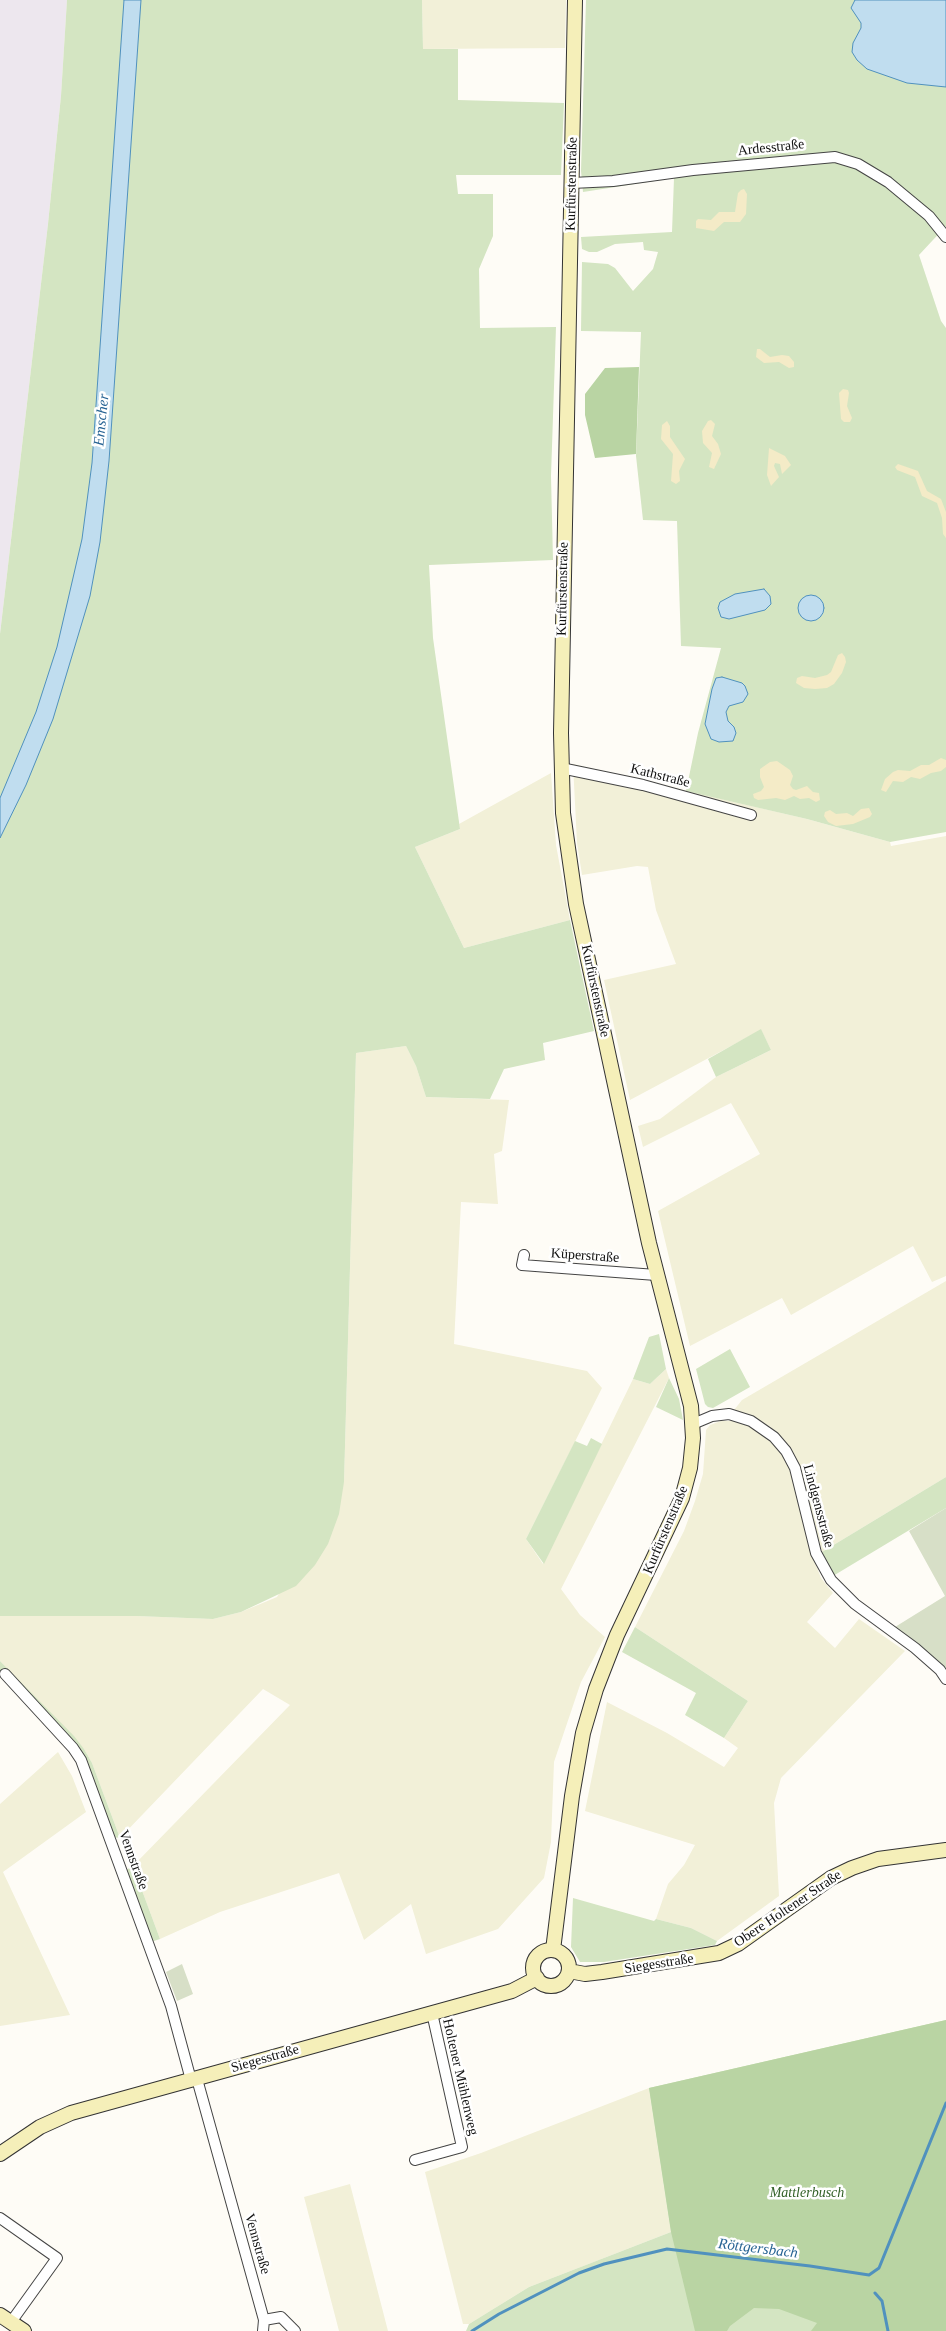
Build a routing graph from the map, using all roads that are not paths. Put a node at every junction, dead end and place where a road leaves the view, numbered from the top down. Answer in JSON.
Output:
{"nodes":[{"id":1,"x":575,"y":0,"type":"edge"},
{"id":2,"x":572,"y":183,"type":"junction"},
{"id":3,"x":946,"y":237,"type":"edge"},
{"id":4,"x":561,"y":768,"type":"junction"},
{"id":5,"x":751,"y":815,"type":"dead end"},
{"id":6,"x":524,"y":1255,"type":"dead end"},
{"id":7,"x":656,"y":1276,"type":"junction"},
{"id":8,"x":693,"y":1424,"type":"junction"},
{"id":9,"x":5,"y":1674,"type":"dead end"},
{"id":10,"x":946,"y":1679,"type":"edge"},
{"id":11,"x":946,"y":1850,"type":"edge"},
{"id":12,"x":553,"y":1950,"type":"junction"},
{"id":13,"x":719,"y":1953,"type":"joint"},
{"id":14,"x":569,"y":1971,"type":"junction"},
{"id":15,"x":537,"y":1978,"type":"junction"},
{"id":16,"x":432,"y":2013,"type":"junction"},
{"id":17,"x":194,"y":2080,"type":"junction"},
{"id":18,"x":0,"y":2154,"type":"edge"},
{"id":19,"x":415,"y":2160,"type":"dead end"},
{"id":20,"x":0,"y":2218,"type":"edge"},
{"id":21,"x":5,"y":2318,"type":"edge"},
{"id":22,"x":264,"y":2320,"type":"junction"},
{"id":23,"x":24,"y":2331,"type":"edge"},
{"id":24,"x":263,"y":2331,"type":"edge"},
{"id":25,"x":295,"y":2331,"type":"edge"}],
"edges":[{"from":1,"to":2,"type":"main road","name":"Kurfürstenstraße"},
{"from":2,"to":3,"type":"street","name":"Ardesstraße"},
{"from":2,"to":4,"type":"main road","name":"Kurfürstenstraße"},
{"from":4,"to":5,"type":"street","name":"Kathstraße"},
{"from":4,"to":7,"type":"main road","name":"Kurfürstenstraße"},
{"from":6,"to":7,"type":"street","name":"Küperstraße"},
{"from":7,"to":8,"type":"main road","name":"Kurfürstenstraße"},
{"from":8,"to":10,"type":"street","name":"Lindgensstraße"},
{"from":8,"to":12,"type":"main road","name":"Kurfürstenstraße"},
{"from":9,"to":17,"type":"street","name":"Vennstraße"},
{"from":11,"to":13,"type":"main road","name":"Obere Holtener Straße"},
{"from":12,"to":14,"type":"main road"},
{"from":12,"to":15,"type":"main road"},
{"from":13,"to":14,"type":"main road","name":"Siegesstraße"},
{"from":14,"to":15,"type":"main road"},
{"from":15,"to":16,"type":"main road","name":"Siegesstraße"},
{"from":16,"to":17,"type":"main road","name":"Siegesstraße"},
{"from":16,"to":19,"type":"street","name":"Holtener Mühlenweg"},
{"from":17,"to":18,"type":"main road","name":"Siegesstraße"},
{"from":17,"to":22,"type":"street","name":"Vennstraße"},
{"from":20,"to":21,"type":"street"},
{"from":21,"to":23,"type":"main road"},
{"from":22,"to":24,"type":"street","name":"Vennstraße"},
{"from":22,"to":25,"type":"street"}]}
